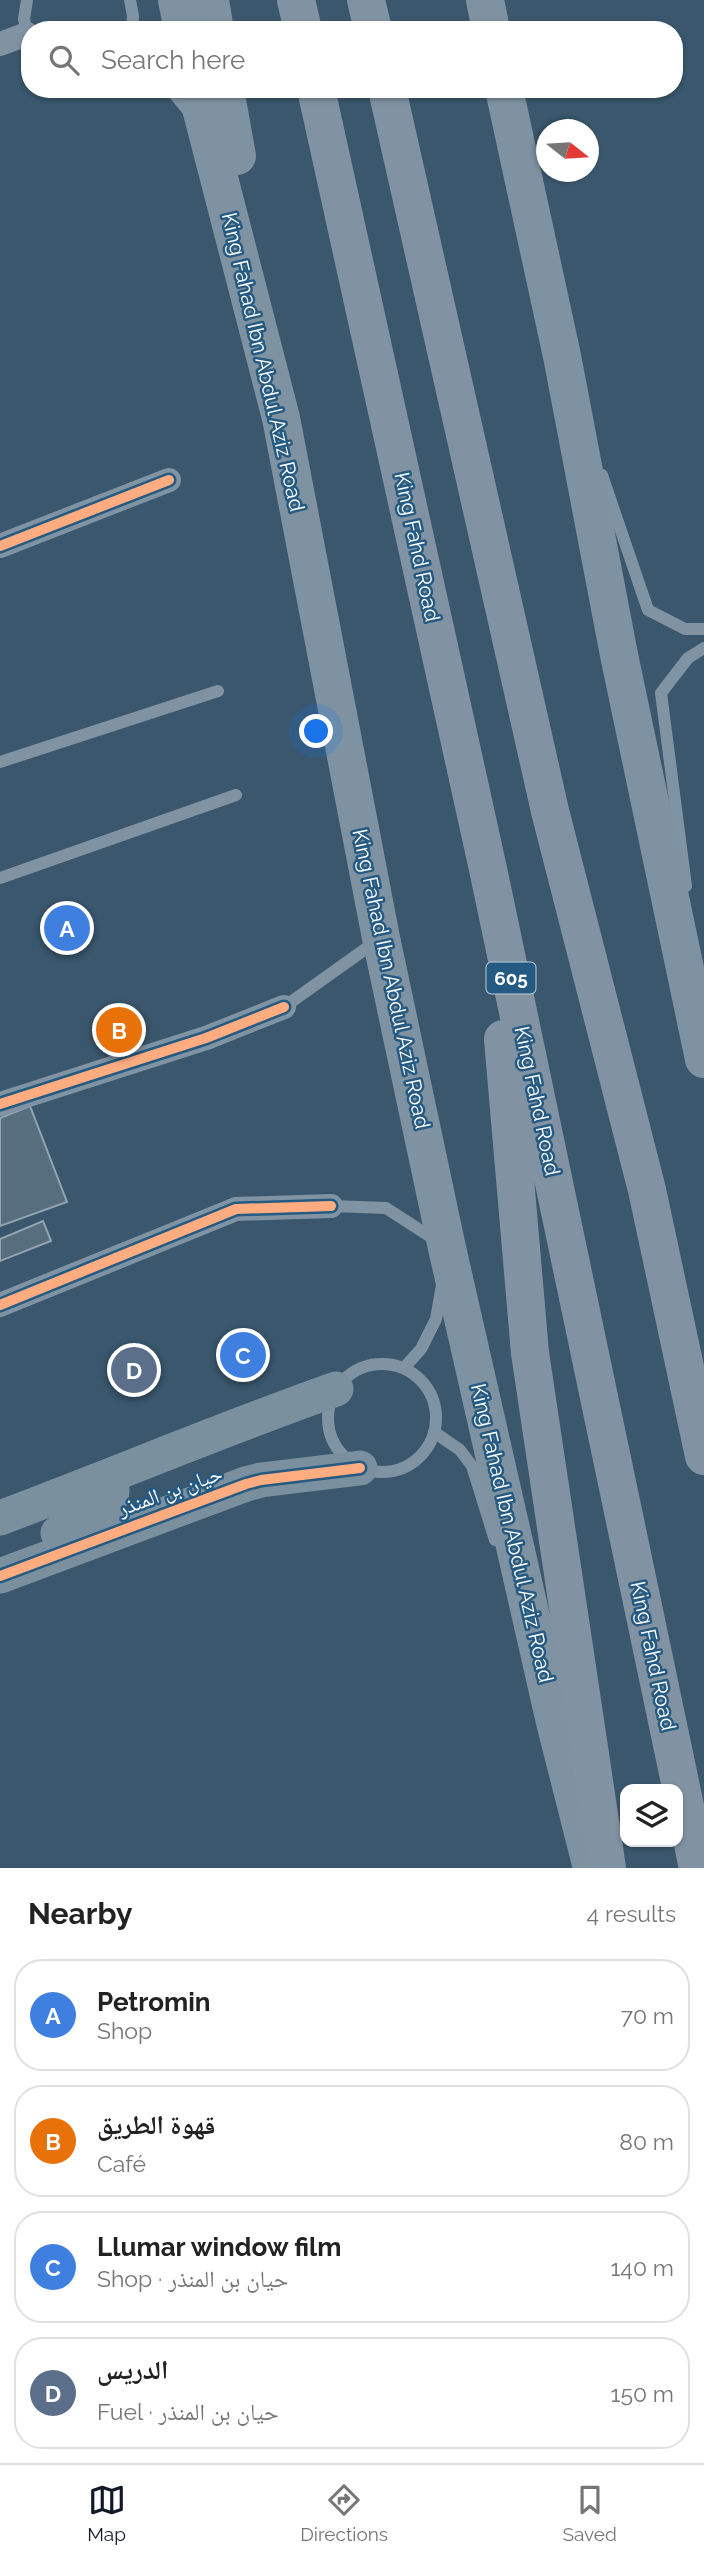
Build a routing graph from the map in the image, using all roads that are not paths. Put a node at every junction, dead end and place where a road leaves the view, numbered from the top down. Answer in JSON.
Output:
{"nodes":[{"id":1,"x":27,"y":0,"type":"edge"},
{"id":2,"x":130,"y":0,"type":"edge"},
{"id":3,"x":177,"y":0,"type":"edge"},
{"id":4,"x":210,"y":0,"type":"edge"},
{"id":5,"x":296,"y":0,"type":"edge"},
{"id":6,"x":366,"y":0,"type":"edge"},
{"id":7,"x":485,"y":0,"type":"edge"},
{"id":8,"x":24,"y":21,"type":"edge"},
{"id":9,"x":133,"y":21,"type":"edge"},
{"id":10,"x":181,"y":21,"type":"edge"},
{"id":11,"x":214,"y":21,"type":"edge"},
{"id":12,"x":301,"y":21,"type":"edge"},
{"id":13,"x":371,"y":21,"type":"edge"},
{"id":14,"x":489,"y":21,"type":"edge"},
{"id":15,"x":21,"y":39,"type":"edge"},
{"id":16,"x":0,"y":44,"type":"edge"},
{"id":17,"x":177,"y":98,"type":"edge"},
{"id":18,"x":198,"y":98,"type":"edge"},
{"id":19,"x":227,"y":98,"type":"edge"},
{"id":20,"x":318,"y":98,"type":"edge"},
{"id":21,"x":389,"y":98,"type":"edge"},
{"id":22,"x":506,"y":98,"type":"edge"},
{"id":23,"x":208,"y":136,"type":"junction"},
{"id":24,"x":562,"y":356,"type":"junction"},
{"id":25,"x":281,"y":418,"type":"junction"},
{"id":26,"x":169,"y":480,"type":"dead end"},
{"id":27,"x":0,"y":546,"type":"edge"},
{"id":28,"x":704,"y":629,"type":"edge"},
{"id":29,"x":704,"y":648,"type":"edge"},
{"id":30,"x":218,"y":691,"type":"dead end"},
{"id":31,"x":0,"y":762,"type":"edge"},
{"id":32,"x":236,"y":795,"type":"dead end"},
{"id":33,"x":488,"y":869,"type":"junction"},
{"id":34,"x":0,"y":878,"type":"edge"},
{"id":35,"x":688,"y":900,"type":"dead end"},
{"id":36,"x":381,"y":938,"type":"junction"},
{"id":37,"x":693,"y":942,"type":"dead end"},
{"id":38,"x":284,"y":1007,"type":"joint"},
{"id":39,"x":704,"y":1025,"type":"edge"},
{"id":40,"x":704,"y":1059,"type":"edge"},
{"id":41,"x":0,"y":1104,"type":"edge"},
{"id":42,"x":647,"y":1190,"type":"junction"},
{"id":43,"x":331,"y":1206,"type":"joint"},
{"id":44,"x":447,"y":1248,"type":"junction"},
{"id":45,"x":0,"y":1305,"type":"edge"},
{"id":46,"x":404,"y":1368,"type":"junction"},
{"id":47,"x":704,"y":1376,"type":"edge"},
{"id":48,"x":336,"y":1389,"type":"junction"},
{"id":49,"x":434,"y":1432,"type":"junction"},
{"id":50,"x":704,"y":1456,"type":"edge"},
{"id":51,"x":360,"y":1468,"type":"junction"},
{"id":52,"x":109,"y":1477,"type":"junction"},
{"id":53,"x":0,"y":1518,"type":"edge"},
{"id":54,"x":499,"y":1553,"type":"dead end"},
{"id":55,"x":0,"y":1574,"type":"edge"},
{"id":56,"x":512,"y":1592,"type":"dead end"},
{"id":57,"x":555,"y":1722,"type":"junction"},
{"id":58,"x":592,"y":1868,"type":"edge"},
{"id":59,"x":607,"y":1868,"type":"edge"},
{"id":60,"x":698,"y":1868,"type":"edge"}],
"edges":[{"from":1,"to":8,"type":"lane"},
{"from":2,"to":9,"type":"lane"},
{"from":3,"to":10,"type":"main road"},
{"from":4,"to":11,"type":"main road"},
{"from":5,"to":12,"type":"highway"},
{"from":6,"to":13,"type":"highway"},
{"from":7,"to":14,"type":"main road"},
{"from":15,"to":16,"type":"street"},
{"from":17,"to":23,"type":"lane"},
{"from":18,"to":23,"type":"main road","name":"King Fahad Ibn Abdul Aziz Road"},
{"from":19,"to":25,"type":"main road"},
{"from":20,"to":33,"type":"highway","name":"King Fahd Road","number":"605"},
{"from":21,"to":42,"type":"highway"},
{"from":22,"to":24,"type":"main road"},
{"from":23,"to":25,"type":"main road","name":"King Fahad Ibn Abdul Aziz Road"},
{"from":24,"to":28,"type":"lane"},
{"from":24,"to":40,"type":"main road"},
{"from":25,"to":36,"type":"main road","name":"King Fahad Ibn Abdul Aziz Road"},
{"from":26,"to":27,"type":"street"},
{"from":29,"to":35,"type":"lane"},
{"from":30,"to":31,"type":"lane"},
{"from":32,"to":34,"type":"lane"},
{"from":33,"to":59,"type":"highway"},
{"from":33,"to":60,"type":"highway","name":"King Fahd Road","number":"605"},
{"from":36,"to":38,"type":"lane"},
{"from":36,"to":44,"type":"main road","name":"King Fahad Ibn Abdul Aziz Road"},
{"from":37,"to":39,"type":"lane"},
{"from":38,"to":41,"type":"street"},
{"from":42,"to":47,"type":"highway"},
{"from":42,"to":50,"type":"highway"},
{"from":43,"to":44,"type":"lane"},
{"from":43,"to":45,"type":"street"},
{"from":44,"to":46,"type":"lane"},
{"from":44,"to":57,"type":"main road","name":"King Fahad Ibn Abdul Aziz Road"},
{"from":46,"to":48,"type":"lane"},
{"from":46,"to":49,"type":"lane"},
{"from":48,"to":51,"type":"lane"},
{"from":48,"to":52,"type":"street","name":"حيان بن المنذر"},
{"from":49,"to":51,"type":"lane"},
{"from":49,"to":54,"type":"lane"},
{"from":51,"to":55,"type":"street","name":"حيان بن المنذر"},
{"from":52,"to":53,"type":"street","name":"حيان بن المنذر"},
{"from":52,"to":55,"type":"street"},
{"from":56,"to":57,"type":"lane"},
{"from":57,"to":58,"type":"main road","name":"King Fahad Ibn Abdul Aziz Road"}]}
